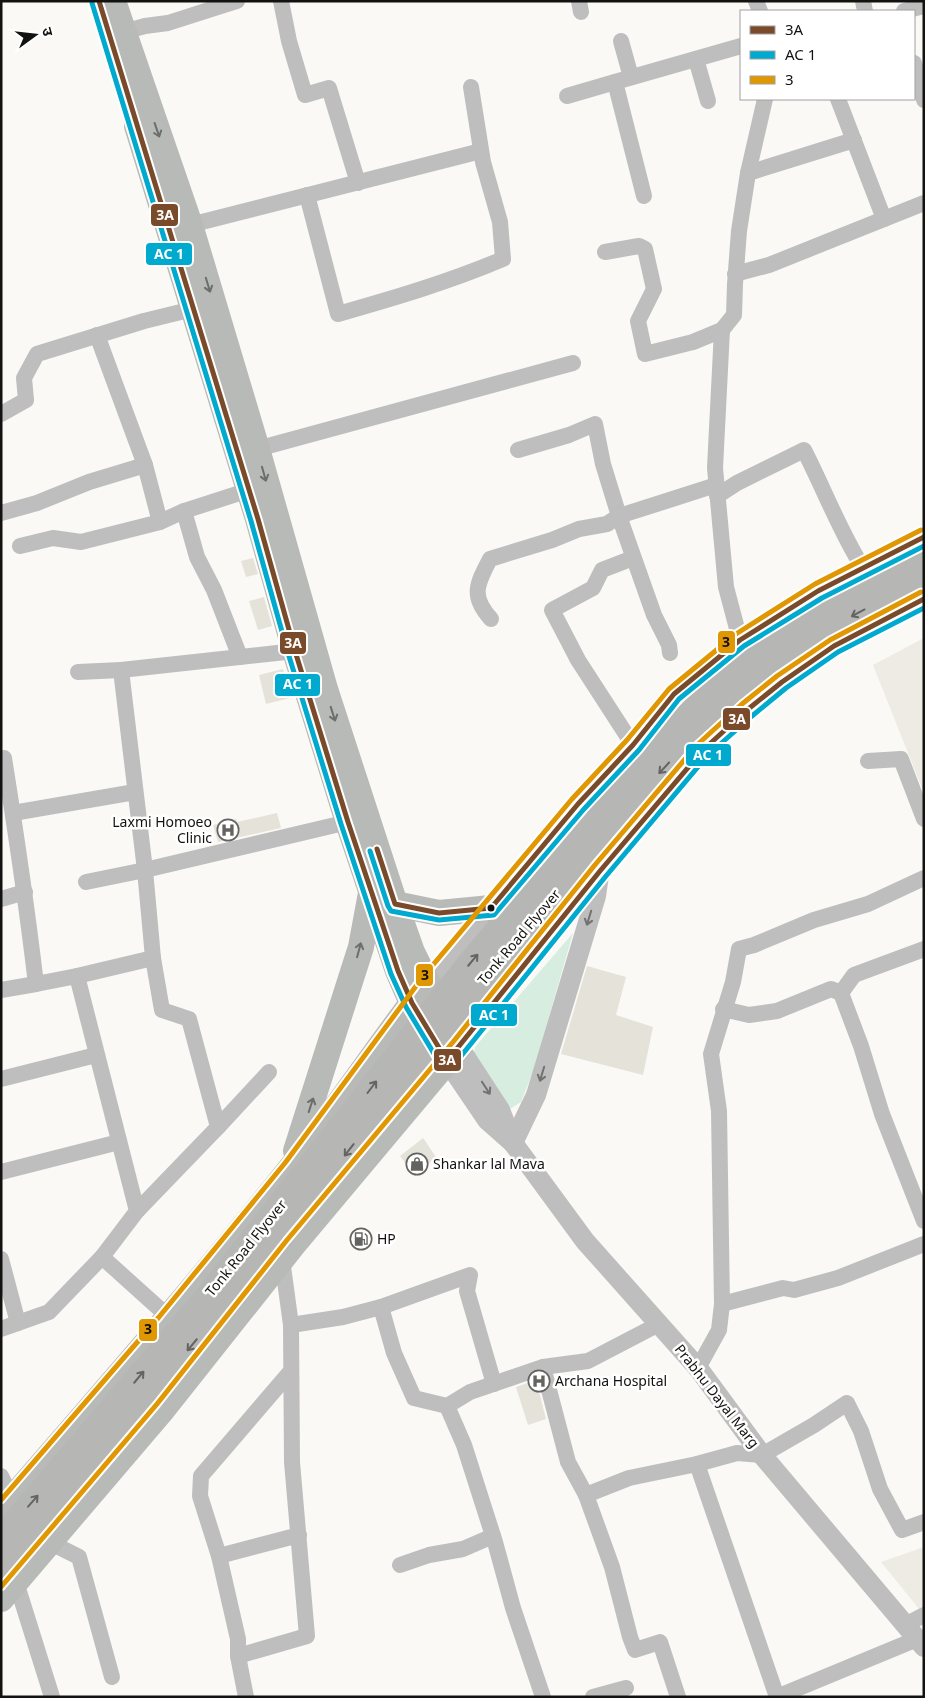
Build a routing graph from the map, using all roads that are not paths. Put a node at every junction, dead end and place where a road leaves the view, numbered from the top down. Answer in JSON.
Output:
{"nodes":[{"id":1,"x":99,"y":1,"type":"edge"},
{"id":2,"x":113,"y":1,"type":"edge"},
{"id":3,"x":237,"y":1,"type":"edge"},
{"id":4,"x":281,"y":1,"type":"edge"},
{"id":5,"x":924,"y":6,"type":"edge"},
{"id":6,"x":908,"y":10,"type":"edge"},
{"id":7,"x":123,"y":32,"type":"junction"},
{"id":8,"x":621,"y":41,"type":"dead end"},
{"id":9,"x":740,"y":46,"type":"edge"},
{"id":10,"x":696,"y":59,"type":"junction"},
{"id":11,"x":915,"y":67,"type":"edge"},
{"id":12,"x":631,"y":77,"type":"junction"},
{"id":13,"x":615,"y":82,"type":"junction"},
{"id":14,"x":471,"y":87,"type":"dead end"},
{"id":15,"x":567,"y":96,"type":"dead end"},
{"id":16,"x":765,"y":100,"type":"edge"},
{"id":17,"x":838,"y":100,"type":"edge"},
{"id":18,"x":924,"y":100,"type":"edge"},
{"id":19,"x":708,"y":101,"type":"dead end"},
{"id":20,"x":854,"y":140,"type":"junction"},
{"id":21,"x":481,"y":151,"type":"junction"},
{"id":22,"x":748,"y":173,"type":"junction"},
{"id":23,"x":358,"y":183,"type":"junction"},
{"id":24,"x":307,"y":195,"type":"junction"},
{"id":25,"x":644,"y":196,"type":"dead end"},
{"id":26,"x":924,"y":203,"type":"edge"},
{"id":27,"x":884,"y":219,"type":"junction"},
{"id":28,"x":190,"y":225,"type":"junction"},
{"id":29,"x":605,"y":252,"type":"dead end"},
{"id":30,"x":736,"y":274,"type":"junction"},
{"id":31,"x":193,"y":309,"type":"junction"},
{"id":32,"x":722,"y":330,"type":"junction"},
{"id":33,"x":97,"y":335,"type":"junction"},
{"id":34,"x":573,"y":363,"type":"dead end"},
{"id":35,"x":1,"y":414,"type":"edge"},
{"id":36,"x":257,"y":449,"type":"junction"},
{"id":37,"x":518,"y":450,"type":"dead end"},
{"id":38,"x":145,"y":465,"type":"junction"},
{"id":39,"x":249,"y":490,"type":"junction"},
{"id":40,"x":717,"y":491,"type":"junction"},
{"id":41,"x":184,"y":510,"type":"junction"},
{"id":42,"x":1,"y":513,"type":"edge"},
{"id":43,"x":619,"y":516,"type":"junction"},
{"id":44,"x":160,"y":522,"type":"junction"},
{"id":45,"x":924,"y":537,"type":"edge"},
{"id":46,"x":20,"y":546,"type":"dead end"},
{"id":47,"x":924,"y":557,"type":"edge"},
{"id":48,"x":633,"y":558,"type":"junction"},
{"id":49,"x":860,"y":563,"type":"dead end"},
{"id":50,"x":924,"y":580,"type":"edge"},
{"id":51,"x":913,"y":595,"type":"edge"},
{"id":52,"x":491,"y":619,"type":"dead end"},
{"id":53,"x":740,"y":640,"type":"junction"},
{"id":54,"x":295,"y":652,"type":"junction"},
{"id":55,"x":670,"y":653,"type":"dead end"},
{"id":56,"x":240,"y":657,"type":"junction"},
{"id":57,"x":121,"y":670,"type":"junction"},
{"id":58,"x":78,"y":672,"type":"dead end"},
{"id":59,"x":633,"y":745,"type":"junction"},
{"id":60,"x":1,"y":758,"type":"edge"},
{"id":61,"x":868,"y":760,"type":"dead end"},
{"id":62,"x":135,"y":792,"type":"junction"},
{"id":63,"x":13,"y":813,"type":"junction"},
{"id":64,"x":924,"y":819,"type":"edge"},
{"id":65,"x":348,"y":822,"type":"junction"},
{"id":66,"x":145,"y":870,"type":"junction"},
{"id":67,"x":600,"y":871,"type":"junction"},
{"id":68,"x":924,"y":878,"type":"edge"},
{"id":69,"x":86,"y":882,"type":"dead end"},
{"id":70,"x":25,"y":892,"type":"junction"},
{"id":71,"x":371,"y":892,"type":"junction"},
{"id":72,"x":1,"y":899,"type":"edge"},
{"id":73,"x":395,"y":904,"type":"junction"},
{"id":74,"x":491,"y":908,"type":"junction"},
{"id":75,"x":924,"y":949,"type":"edge"},
{"id":76,"x":153,"y":958,"type":"junction"},
{"id":77,"x":77,"y":976,"type":"junction"},
{"id":78,"x":428,"y":983,"type":"junction"},
{"id":79,"x":36,"y":984,"type":"junction"},
{"id":80,"x":1,"y":990,"type":"edge"},
{"id":81,"x":841,"y":993,"type":"junction"},
{"id":82,"x":412,"y":1003,"type":"junction"},
{"id":83,"x":723,"y":1009,"type":"junction"},
{"id":84,"x":96,"y":1054,"type":"junction"},
{"id":85,"x":453,"y":1054,"type":"junction"},
{"id":86,"x":270,"y":1072,"type":"dead end"},
{"id":87,"x":1,"y":1079,"type":"edge"},
{"id":88,"x":218,"y":1127,"type":"junction"},
{"id":89,"x":119,"y":1142,"type":"junction"},
{"id":90,"x":513,"y":1143,"type":"junction"},
{"id":91,"x":290,"y":1168,"type":"junction"},
{"id":92,"x":1,"y":1172,"type":"edge"},
{"id":93,"x":137,"y":1211,"type":"junction"},
{"id":94,"x":924,"y":1221,"type":"edge"},
{"id":95,"x":924,"y":1244,"type":"edge"},
{"id":96,"x":224,"y":1250,"type":"junction"},
{"id":97,"x":102,"y":1257,"type":"junction"},
{"id":98,"x":1,"y":1259,"type":"edge"},
{"id":99,"x":282,"y":1259,"type":"junction"},
{"id":100,"x":722,"y":1304,"type":"junction"},
{"id":101,"x":381,"y":1307,"type":"junction"},
{"id":102,"x":165,"y":1322,"type":"junction"},
{"id":103,"x":18,"y":1323,"type":"junction"},
{"id":104,"x":659,"y":1324,"type":"junction"},
{"id":105,"x":291,"y":1325,"type":"junction"},
{"id":106,"x":1,"y":1329,"type":"edge"},
{"id":107,"x":544,"y":1367,"type":"junction"},
{"id":108,"x":698,"y":1368,"type":"junction"},
{"id":109,"x":291,"y":1371,"type":"junction"},
{"id":110,"x":494,"y":1384,"type":"junction"},
{"id":111,"x":447,"y":1406,"type":"junction"},
{"id":112,"x":762,"y":1455,"type":"junction"},
{"id":113,"x":697,"y":1464,"type":"junction"},
{"id":114,"x":1,"y":1476,"type":"edge"},
{"id":115,"x":586,"y":1495,"type":"junction"},
{"id":116,"x":7,"y":1505,"type":"edge"},
{"id":117,"x":924,"y":1522,"type":"edge"},
{"id":118,"x":298,"y":1535,"type":"junction"},
{"id":119,"x":493,"y":1536,"type":"junction"},
{"id":120,"x":1,"y":1538,"type":"edge"},
{"id":121,"x":49,"y":1542,"type":"junction"},
{"id":122,"x":219,"y":1556,"type":"junction"},
{"id":123,"x":400,"y":1565,"type":"dead end"},
{"id":124,"x":6,"y":1583,"type":"edge"},
{"id":125,"x":924,"y":1615,"type":"edge"},
{"id":126,"x":915,"y":1637,"type":"edge"},
{"id":127,"x":238,"y":1656,"type":"junction"},
{"id":128,"x":112,"y":1677,"type":"dead end"},
{"id":129,"x":626,"y":1688,"type":"dead end"},
{"id":130,"x":783,"y":1696,"type":"edge"},
{"id":131,"x":52,"y":1697,"type":"edge"},
{"id":132,"x":246,"y":1697,"type":"edge"},
{"id":133,"x":543,"y":1697,"type":"edge"},
{"id":134,"x":592,"y":1697,"type":"edge"},
{"id":135,"x":678,"y":1697,"type":"edge"}],
"edges":[{"from":1,"to":31,"type":"highway"},
{"from":2,"to":7,"type":"highway"},
{"from":3,"to":7,"type":"street"},
{"from":4,"to":23,"type":"street"},
{"from":5,"to":6,"type":"street"},
{"from":7,"to":28,"type":"highway","one_way":true},
{"from":8,"to":12,"type":"street"},
{"from":9,"to":10,"type":"street"},
{"from":10,"to":12,"type":"street"},
{"from":10,"to":19,"type":"street"},
{"from":11,"to":18,"type":"street"},
{"from":12,"to":13,"type":"street"},
{"from":13,"to":15,"type":"street"},
{"from":13,"to":25,"type":"street"},
{"from":14,"to":21,"type":"street"},
{"from":16,"to":22,"type":"street"},
{"from":17,"to":20,"type":"street"},
{"from":20,"to":22,"type":"street"},
{"from":20,"to":27,"type":"street"},
{"from":21,"to":23,"type":"street"},
{"from":21,"to":24,"type":"street"},
{"from":22,"to":30,"type":"street"},
{"from":23,"to":24,"type":"street"},
{"from":24,"to":28,"type":"street"},
{"from":26,"to":27,"type":"street"},
{"from":27,"to":30,"type":"street"},
{"from":28,"to":36,"type":"highway","one_way":true},
{"from":29,"to":32,"type":"street"},
{"from":30,"to":32,"type":"street"},
{"from":31,"to":33,"type":"street"},
{"from":31,"to":39,"type":"highway"},
{"from":32,"to":40,"type":"street"},
{"from":33,"to":35,"type":"street"},
{"from":33,"to":38,"type":"street"},
{"from":34,"to":36,"type":"street"},
{"from":36,"to":73,"type":"highway","one_way":true},
{"from":37,"to":43,"type":"street"},
{"from":38,"to":42,"type":"street"},
{"from":38,"to":44,"type":"street"},
{"from":39,"to":41,"type":"street"},
{"from":39,"to":54,"type":"highway"},
{"from":40,"to":43,"type":"street"},
{"from":40,"to":49,"type":"street"},
{"from":40,"to":53,"type":"street"},
{"from":41,"to":44,"type":"street"},
{"from":41,"to":56,"type":"street"},
{"from":43,"to":48,"type":"street"},
{"from":43,"to":52,"type":"street"},
{"from":44,"to":46,"type":"street"},
{"from":45,"to":53,"type":"street"},
{"from":120,"to":47,"type":"main road","name":"Tonk Road Flyover","one_way":true,"bridge":true},
{"from":48,"to":55,"type":"street"},
{"from":48,"to":59,"type":"street"},
{"from":50,"to":51,"type":"main road","name":"Tonk Road Flyover"},
{"from":51,"to":67,"type":"street"},
{"from":51,"to":124,"type":"main road","name":"Tonk Road Flyover","one_way":true,"bridge":true},
{"from":53,"to":59,"type":"street"},
{"from":54,"to":56,"type":"street"},
{"from":54,"to":65,"type":"highway"},
{"from":56,"to":57,"type":"street"},
{"from":57,"to":58,"type":"street"},
{"from":57,"to":62,"type":"street"},
{"from":59,"to":74,"type":"street"},
{"from":60,"to":63,"type":"street"},
{"from":61,"to":64,"type":"street"},
{"from":62,"to":63,"type":"street"},
{"from":62,"to":66,"type":"street"},
{"from":63,"to":70,"type":"street"},
{"from":65,"to":66,"type":"street"},
{"from":65,"to":71,"type":"highway"},
{"from":66,"to":69,"type":"street"},
{"from":66,"to":76,"type":"street"},
{"from":67,"to":85,"type":"street"},
{"from":67,"to":90,"type":"street","one_way":true},
{"from":68,"to":83,"type":"street"},
{"from":70,"to":72,"type":"street"},
{"from":70,"to":79,"type":"street"},
{"from":71,"to":82,"type":"highway"},
{"from":91,"to":71,"type":"highway","one_way":true},
{"from":73,"to":74,"type":"highway"},
{"from":73,"to":78,"type":"highway"},
{"from":74,"to":78,"type":"street"},
{"from":75,"to":81,"type":"street"},
{"from":76,"to":77,"type":"street"},
{"from":76,"to":88,"type":"street"},
{"from":77,"to":79,"type":"street"},
{"from":77,"to":84,"type":"street"},
{"from":78,"to":82,"type":"highway"},
{"from":78,"to":85,"type":"highway"},
{"from":79,"to":80,"type":"street"},
{"from":81,"to":83,"type":"street"},
{"from":81,"to":94,"type":"street"},
{"from":82,"to":85,"type":"highway"},
{"from":82,"to":91,"type":"highway"},
{"from":83,"to":100,"type":"street"},
{"from":84,"to":87,"type":"street"},
{"from":84,"to":89,"type":"street"},
{"from":85,"to":90,"type":"street","name":"Prabhu Dayal Marg"},
{"from":85,"to":99,"type":"highway"},
{"from":86,"to":88,"type":"street"},
{"from":88,"to":93,"type":"street"},
{"from":89,"to":92,"type":"street"},
{"from":89,"to":93,"type":"street"},
{"from":90,"to":104,"type":"street","name":"Prabhu Dayal Marg"},
{"from":91,"to":96,"type":"highway"},
{"from":93,"to":97,"type":"street"},
{"from":95,"to":100,"type":"street"},
{"from":96,"to":99,"type":"street"},
{"from":96,"to":102,"type":"highway"},
{"from":97,"to":102,"type":"street"},
{"from":97,"to":103,"type":"street"},
{"from":98,"to":103,"type":"street"},
{"from":99,"to":105,"type":"street"},
{"from":99,"to":121,"type":"highway"},
{"from":100,"to":108,"type":"street"},
{"from":101,"to":105,"type":"street"},
{"from":101,"to":110,"type":"street"},
{"from":101,"to":111,"type":"street"},
{"from":102,"to":116,"type":"highway"},
{"from":103,"to":106,"type":"street"},
{"from":104,"to":107,"type":"street"},
{"from":104,"to":108,"type":"street","name":"Prabhu Dayal Marg"},
{"from":105,"to":109,"type":"street"},
{"from":107,"to":110,"type":"street"},
{"from":107,"to":115,"type":"street"},
{"from":108,"to":112,"type":"street","name":"Prabhu Dayal Marg"},
{"from":109,"to":118,"type":"street"},
{"from":109,"to":122,"type":"street"},
{"from":110,"to":111,"type":"street"},
{"from":111,"to":119,"type":"street"},
{"from":112,"to":113,"type":"street"},
{"from":112,"to":117,"type":"street"},
{"from":112,"to":126,"type":"street","name":"Prabhu Dayal Marg"},
{"from":113,"to":115,"type":"street"},
{"from":113,"to":130,"type":"street"},
{"from":114,"to":116,"type":"street"},
{"from":115,"to":135,"type":"street"},
{"from":118,"to":122,"type":"street"},
{"from":118,"to":127,"type":"street"},
{"from":119,"to":123,"type":"street"},
{"from":119,"to":133,"type":"street"},
{"from":121,"to":124,"type":"highway"},
{"from":121,"to":128,"type":"street"},
{"from":122,"to":127,"type":"street"},
{"from":124,"to":131,"type":"street"},
{"from":125,"to":126,"type":"street"},
{"from":126,"to":130,"type":"street"},
{"from":127,"to":132,"type":"street"},
{"from":129,"to":134,"type":"street"}]}
